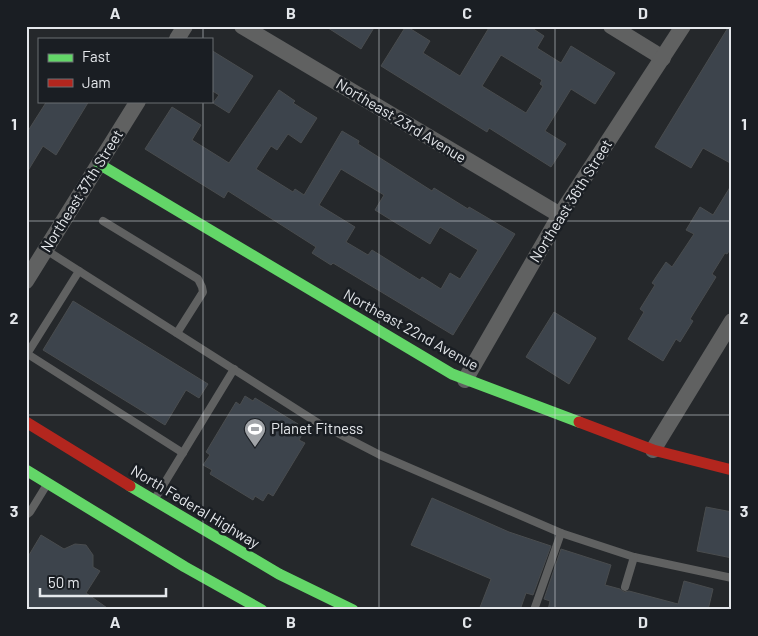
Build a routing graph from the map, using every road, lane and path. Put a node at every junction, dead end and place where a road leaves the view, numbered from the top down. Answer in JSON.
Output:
{"nodes":[{"id":1,"x":185,"y":26,"type":"edge"},
{"id":2,"x":242,"y":26,"type":"edge"},
{"id":3,"x":611,"y":26,"type":"edge"},
{"id":4,"x":683,"y":26,"type":"edge"},
{"id":5,"x":178,"y":38,"type":"edge"},
{"id":6,"x":663,"y":58,"type":"junction"},
{"id":7,"x":137,"y":102,"type":"edge"},
{"id":8,"x":99,"y":164,"type":"junction"},
{"id":9,"x":560,"y":215,"type":"junction"},
{"id":10,"x":103,"y":221,"type":"dead end"},
{"id":11,"x":46,"y":250,"type":"junction"},
{"id":12,"x":79,"y":271,"type":"junction"},
{"id":13,"x":26,"y":281,"type":"edge"},
{"id":14,"x":732,"y":321,"type":"edge"},
{"id":15,"x":177,"y":333,"type":"junction"},
{"id":16,"x":27,"y":353,"type":"edge"},
{"id":17,"x":234,"y":370,"type":"junction"},
{"id":18,"x":465,"y":380,"type":"junction"},
{"id":19,"x":26,"y":422,"type":"edge"},
{"id":20,"x":653,"y":450,"type":"junction"},
{"id":21,"x":182,"y":453,"type":"junction"},
{"id":22,"x":26,"y":470,"type":"edge"},
{"id":23,"x":732,"y":470,"type":"edge"},
{"id":24,"x":48,"y":483,"type":"junction"},
{"id":25,"x":154,"y":500,"type":"junction"},
{"id":26,"x":26,"y":515,"type":"edge"},
{"id":27,"x":561,"y":532,"type":"junction"},
{"id":28,"x":634,"y":556,"type":"junction"},
{"id":29,"x":732,"y":578,"type":"edge"},
{"id":30,"x":625,"y":586,"type":"dead end"},
{"id":31,"x":336,"y":607,"type":"edge"},
{"id":32,"x":262,"y":610,"type":"edge"},
{"id":33,"x":353,"y":610,"type":"edge"},
{"id":34,"x":534,"y":610,"type":"edge"}],
"edges":[{"from":1,"to":5,"type":"street"},
{"from":2,"to":9,"type":"street","name":"Northeast 23rd Avenue"},
{"from":3,"to":6,"type":"street"},
{"from":4,"to":6,"type":"street","name":"Northeast 36th Street"},
{"from":6,"to":9,"type":"street","name":"Northeast 36th Street"},
{"from":7,"to":8,"type":"street","name":"Northeast 37th Street"},
{"from":8,"to":11,"type":"street","name":"Northeast 37th Street"},
{"from":8,"to":18,"type":"street","name":"Northeast 22nd Avenue"},
{"from":9,"to":18,"type":"street","name":"Northeast 36th Street"},
{"from":10,"to":15,"type":"lane"},
{"from":11,"to":12,"type":"lane"},
{"from":11,"to":13,"type":"street","name":"Northeast 37th Street"},
{"from":12,"to":15,"type":"lane"},
{"from":12,"to":16,"type":"lane"},
{"from":14,"to":20,"type":"street"},
{"from":15,"to":17,"type":"lane"},
{"from":16,"to":21,"type":"lane"},
{"from":17,"to":21,"type":"lane"},
{"from":17,"to":27,"type":"lane"},
{"from":18,"to":20,"type":"street","name":"Northeast 22nd Avenue"},
{"from":19,"to":25,"type":"street","name":"North Federal Highway"},
{"from":20,"to":23,"type":"street","name":"Northeast 22nd Avenue"},
{"from":21,"to":25,"type":"lane"},
{"from":22,"to":24,"type":"street"},
{"from":24,"to":26,"type":"lane"},
{"from":24,"to":32,"type":"street"},
{"from":25,"to":31,"type":"street","name":"North Federal Highway"},
{"from":27,"to":28,"type":"lane"},
{"from":27,"to":34,"type":"lane"},
{"from":28,"to":29,"type":"lane"},
{"from":28,"to":30,"type":"lane"},
{"from":31,"to":33,"type":"street","name":"North Federal Highway"}]}
